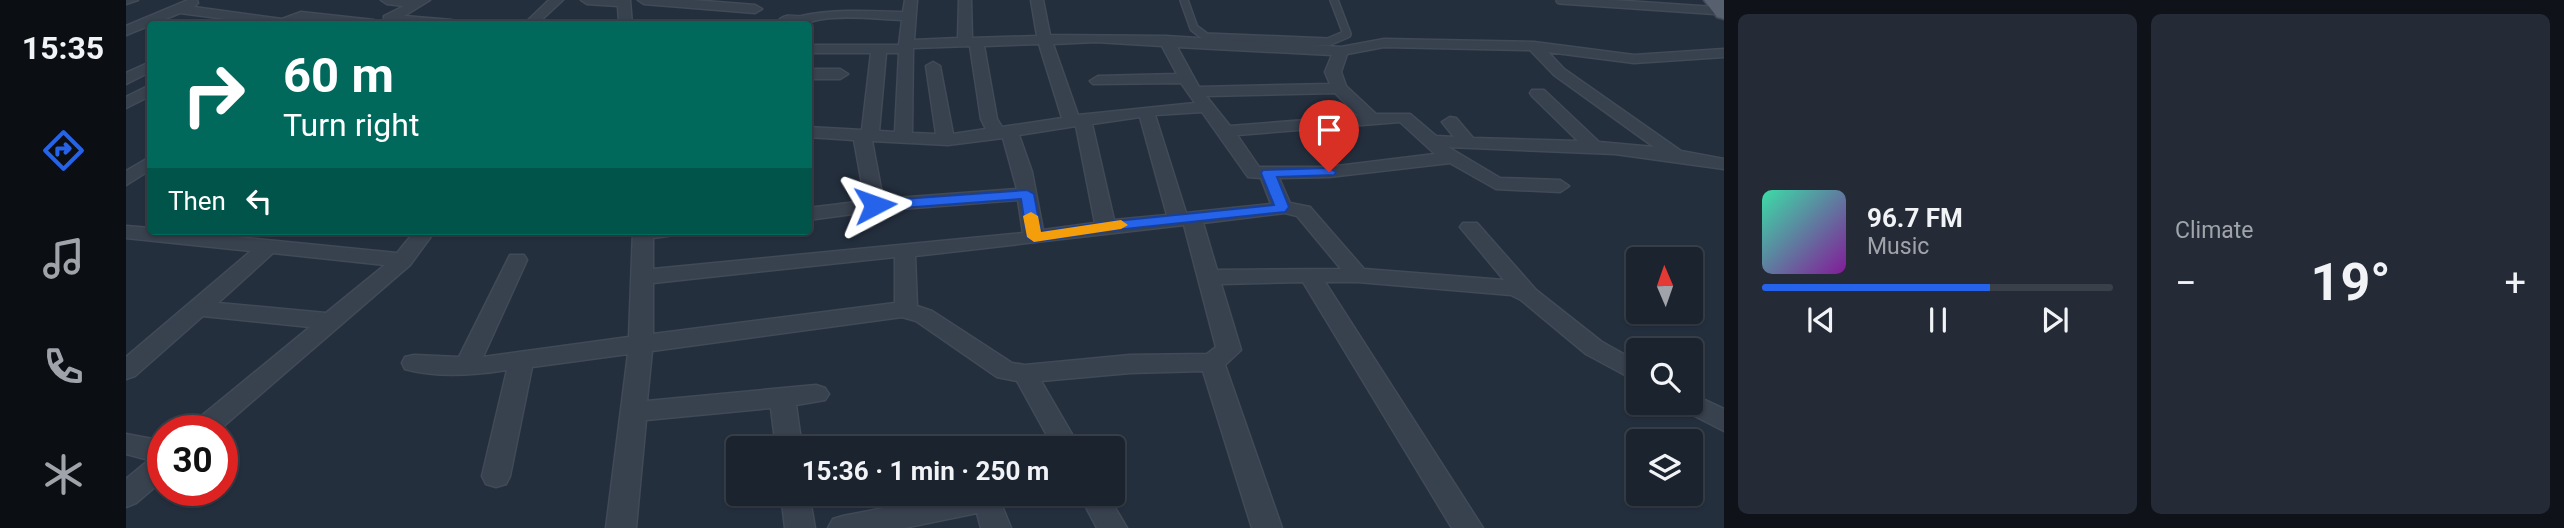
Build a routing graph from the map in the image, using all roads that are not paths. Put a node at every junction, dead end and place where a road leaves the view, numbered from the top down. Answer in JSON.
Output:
{"nodes":[{"id":1,"x":132,"y":0,"type":"edge"},
{"id":2,"x":201,"y":0,"type":"edge"},
{"id":3,"x":387,"y":0,"type":"edge"},
{"id":4,"x":557,"y":0,"type":"edge"},
{"id":5,"x":587,"y":0,"type":"edge"},
{"id":6,"x":644,"y":0,"type":"edge"},
{"id":7,"x":838,"y":0,"type":"edge"},
{"id":8,"x":911,"y":0,"type":"edge"},
{"id":9,"x":965,"y":0,"type":"edge"},
{"id":10,"x":1037,"y":0,"type":"edge"},
{"id":11,"x":1184,"y":0,"type":"edge"},
{"id":12,"x":1334,"y":0,"type":"edge"},
{"id":13,"x":1559,"y":0,"type":"edge"},
{"id":14,"x":126,"y":1,"type":"edge"},
{"id":15,"x":624,"y":1,"type":"edge"},
{"id":16,"x":421,"y":2,"type":"edge"},
{"id":17,"x":1720,"y":8,"type":"edge"},
{"id":18,"x":179,"y":9,"type":"junction"},
{"id":19,"x":755,"y":9,"type":"dead end"},
{"id":20,"x":832,"y":14,"type":"junction"},
{"id":21,"x":910,"y":16,"type":"junction"},
{"id":22,"x":788,"y":18,"type":"edge"},
{"id":23,"x":151,"y":21,"type":"edge"},
{"id":24,"x":268,"y":21,"type":"edge"},
{"id":25,"x":288,"y":21,"type":"edge"},
{"id":26,"x":347,"y":21,"type":"edge"},
{"id":27,"x":386,"y":21,"type":"edge"},
{"id":28,"x":533,"y":21,"type":"edge"},
{"id":29,"x":625,"y":21,"type":"edge"},
{"id":30,"x":147,"y":23,"type":"edge"},
{"id":31,"x":127,"y":31,"type":"edge"},
{"id":32,"x":855,"y":32,"type":"junction"},
{"id":33,"x":147,"y":34,"type":"edge"},
{"id":34,"x":1044,"y":38,"type":"junction"},
{"id":35,"x":1166,"y":40,"type":"junction"},
{"id":36,"x":971,"y":41,"type":"junction"},
{"id":37,"x":1441,"y":44,"type":"junction"},
{"id":38,"x":907,"y":46,"type":"junction"},
{"id":39,"x":1534,"y":47,"type":"junction"},
{"id":40,"x":812,"y":48,"type":"edge"},
{"id":41,"x":879,"y":49,"type":"junction"},
{"id":42,"x":1341,"y":51,"type":"junction"},
{"id":43,"x":1724,"y":53,"type":"edge"},
{"id":44,"x":1464,"y":60,"type":"dead end"},
{"id":45,"x":933,"y":66,"type":"dead end"},
{"id":46,"x":147,"y":68,"type":"edge"},
{"id":47,"x":812,"y":74,"type":"edge"},
{"id":48,"x":840,"y":74,"type":"dead end"},
{"id":49,"x":126,"y":81,"type":"edge"},
{"id":50,"x":1098,"y":81,"type":"dead end"},
{"id":51,"x":147,"y":84,"type":"edge"},
{"id":52,"x":1190,"y":85,"type":"junction"},
{"id":53,"x":1339,"y":88,"type":"junction"},
{"id":54,"x":147,"y":92,"type":"edge"},
{"id":55,"x":1538,"y":93,"type":"dead end"},
{"id":56,"x":126,"y":103,"type":"edge"},
{"id":57,"x":1207,"y":107,"type":"junction"},
{"id":58,"x":1146,"y":111,"type":"junction"},
{"id":59,"x":1370,"y":118,"type":"junction"},
{"id":60,"x":1078,"y":120,"type":"junction"},
{"id":61,"x":1450,"y":122,"type":"dead end"},
{"id":62,"x":1226,"y":131,"type":"junction"},
{"id":63,"x":812,"y":132,"type":"edge"},
{"id":64,"x":1004,"y":133,"type":"junction"},
{"id":65,"x":866,"y":135,"type":"junction"},
{"id":66,"x":903,"y":138,"type":"junction"},
{"id":67,"x":945,"y":140,"type":"junction"},
{"id":68,"x":1430,"y":141,"type":"junction"},
{"id":69,"x":1469,"y":143,"type":"junction"},
{"id":70,"x":1597,"y":149,"type":"junction"},
{"id":71,"x":1675,"y":153,"type":"junction"},
{"id":72,"x":1453,"y":157,"type":"junction"},
{"id":73,"x":1724,"y":163,"type":"edge"},
{"id":74,"x":1268,"y":173,"type":"junction"},
{"id":75,"x":1560,"y":186,"type":"dead end"},
{"id":76,"x":1027,"y":194,"type":"junction"},
{"id":77,"x":875,"y":205,"type":"junction"},
{"id":78,"x":1282,"y":207,"type":"junction"},
{"id":79,"x":812,"y":213,"type":"edge"},
{"id":80,"x":1185,"y":218,"type":"junction"},
{"id":81,"x":1106,"y":226,"type":"junction"},
{"id":82,"x":1470,"y":226,"type":"dead end"},
{"id":83,"x":126,"y":232,"type":"edge"},
{"id":84,"x":147,"y":233,"type":"edge"},
{"id":85,"x":192,"y":235,"type":"edge"},
{"id":86,"x":290,"y":235,"type":"edge"},
{"id":87,"x":422,"y":235,"type":"edge"},
{"id":88,"x":643,"y":235,"type":"edge"},
{"id":89,"x":214,"y":236,"type":"edge"},
{"id":90,"x":1034,"y":237,"type":"junction"},
{"id":91,"x":271,"y":248,"type":"junction"},
{"id":92,"x":905,"y":250,"type":"junction"},
{"id":93,"x":403,"y":260,"type":"junction"},
{"id":94,"x":517,"y":260,"type":"dead end"},
{"id":95,"x":1358,"y":275,"type":"junction"},
{"id":96,"x":1310,"y":276,"type":"junction"},
{"id":97,"x":642,"y":277,"type":"junction"},
{"id":98,"x":1210,"y":277,"type":"junction"},
{"id":99,"x":1529,"y":295,"type":"junction"},
{"id":100,"x":198,"y":308,"type":"junction"},
{"id":101,"x":903,"y":310,"type":"junction"},
{"id":102,"x":330,"y":321,"type":"junction"},
{"id":103,"x":641,"y":344,"type":"junction"},
{"id":104,"x":521,"y":361,"type":"junction"},
{"id":105,"x":1212,"y":362,"type":"junction"},
{"id":106,"x":414,"y":363,"type":"dead end"},
{"id":107,"x":1626,"y":366,"type":"edge"},
{"id":108,"x":466,"y":367,"type":"junction"},
{"id":109,"x":126,"y":370,"type":"edge"},
{"id":110,"x":1025,"y":374,"type":"junction"},
{"id":111,"x":816,"y":394,"type":"dead end"},
{"id":112,"x":782,"y":397,"type":"junction"},
{"id":113,"x":1703,"y":409,"type":"edge"},
{"id":114,"x":634,"y":412,"type":"junction"},
{"id":115,"x":220,"y":415,"type":"edge"},
{"id":116,"x":1724,"y":421,"type":"edge"},
{"id":117,"x":787,"y":436,"type":"edge"},
{"id":118,"x":1060,"y":436,"type":"edge"},
{"id":119,"x":126,"y":444,"type":"edge"},
{"id":120,"x":147,"y":449,"type":"edge"},
{"id":121,"x":147,"y":477,"type":"edge"},
{"id":122,"x":496,"y":477,"type":"dead end"},
{"id":123,"x":126,"y":495,"type":"edge"},
{"id":124,"x":797,"y":506,"type":"edge"},
{"id":125,"x":1100,"y":506,"type":"edge"},
{"id":126,"x":621,"y":528,"type":"edge"},
{"id":127,"x":800,"y":528,"type":"edge"},
{"id":128,"x":843,"y":528,"type":"edge"},
{"id":129,"x":996,"y":528,"type":"edge"},
{"id":130,"x":1112,"y":528,"type":"edge"},
{"id":131,"x":1267,"y":528,"type":"edge"},
{"id":132,"x":1468,"y":528,"type":"edge"}],
"edges":[{"from":1,"to":14,"type":"street"},
{"from":2,"to":18,"type":"street"},
{"from":3,"to":16,"type":"street"},
{"from":4,"to":28,"type":"street"},
{"from":5,"to":15,"type":"street"},
{"from":6,"to":19,"type":"street"},
{"from":7,"to":20,"type":"street"},
{"from":8,"to":21,"type":"street"},
{"from":9,"to":36,"type":"street"},
{"from":10,"to":34,"type":"street"},
{"from":11,"to":12,"type":"lane"},
{"from":13,"to":17,"type":"lane"},
{"from":15,"to":29,"type":"street"},
{"from":16,"to":27,"type":"street"},
{"from":18,"to":23,"type":"street"},
{"from":18,"to":24,"type":"street"},
{"from":20,"to":22,"type":"street"},
{"from":20,"to":32,"type":"street"},
{"from":21,"to":32,"type":"street"},
{"from":21,"to":38,"type":"street"},
{"from":25,"to":26,"type":"street"},
{"from":30,"to":31,"type":"street"},
{"from":31,"to":33,"type":"street"},
{"from":32,"to":40,"type":"street"},
{"from":32,"to":41,"type":"street"},
{"from":34,"to":35,"type":"street"},
{"from":34,"to":36,"type":"street"},
{"from":34,"to":60,"type":"street"},
{"from":35,"to":42,"type":"street"},
{"from":35,"to":52,"type":"street"},
{"from":36,"to":38,"type":"street"},
{"from":36,"to":64,"type":"street"},
{"from":37,"to":39,"type":"street"},
{"from":37,"to":42,"type":"street"},
{"from":37,"to":44,"type":"street"},
{"from":38,"to":41,"type":"street"},
{"from":38,"to":66,"type":"street"},
{"from":39,"to":43,"type":"street"},
{"from":39,"to":71,"type":"street"},
{"from":41,"to":65,"type":"street"},
{"from":42,"to":53,"type":"street"},
{"from":45,"to":67,"type":"street"},
{"from":46,"to":49,"type":"street"},
{"from":47,"to":48,"type":"street"},
{"from":49,"to":51,"type":"street"},
{"from":50,"to":52,"type":"street"},
{"from":52,"to":53,"type":"street"},
{"from":52,"to":57,"type":"street"},
{"from":53,"to":59,"type":"street"},
{"from":54,"to":56,"type":"street"},
{"from":55,"to":70,"type":"street"},
{"from":57,"to":58,"type":"street"},
{"from":57,"to":62,"type":"street"},
{"from":58,"to":60,"type":"street"},
{"from":58,"to":80,"type":"street"},
{"from":59,"to":62,"type":"street"},
{"from":59,"to":68,"type":"street"},
{"from":60,"to":64,"type":"street"},
{"from":60,"to":81,"type":"street"},
{"from":61,"to":69,"type":"street"},
{"from":62,"to":74,"type":"street"},
{"from":63,"to":65,"type":"street"},
{"from":64,"to":67,"type":"street"},
{"from":64,"to":76,"type":"street"},
{"from":65,"to":66,"type":"street"},
{"from":65,"to":77,"type":"street"},
{"from":66,"to":67,"type":"street"},
{"from":68,"to":69,"type":"street"},
{"from":68,"to":72,"type":"street"},
{"from":69,"to":70,"type":"street"},
{"from":70,"to":71,"type":"street"},
{"from":71,"to":73,"type":"street"},
{"from":72,"to":74,"type":"street"},
{"from":72,"to":75,"type":"street"},
{"from":74,"to":78,"type":"street"},
{"from":76,"to":77,"type":"street"},
{"from":76,"to":90,"type":"street"},
{"from":77,"to":79,"type":"street"},
{"from":78,"to":80,"type":"street"},
{"from":78,"to":95,"type":"street"},
{"from":80,"to":81,"type":"street"},
{"from":80,"to":98,"type":"street"},
{"from":81,"to":90,"type":"street"},
{"from":82,"to":99,"type":"street"},
{"from":83,"to":84,"type":"street"},
{"from":85,"to":89,"type":"street"},
{"from":86,"to":91,"type":"street"},
{"from":87,"to":93,"type":"street"},
{"from":88,"to":97,"type":"street"},
{"from":89,"to":91,"type":"street"},
{"from":90,"to":92,"type":"street"},
{"from":91,"to":93,"type":"street"},
{"from":91,"to":100,"type":"street"},
{"from":92,"to":97,"type":"street"},
{"from":92,"to":101,"type":"street"},
{"from":93,"to":102,"type":"street"},
{"from":94,"to":108,"type":"street"},
{"from":95,"to":96,"type":"street"},
{"from":95,"to":99,"type":"street"},
{"from":96,"to":98,"type":"street"},
{"from":96,"to":132,"type":"street"},
{"from":97,"to":103,"type":"street"},
{"from":98,"to":105,"type":"street"},
{"from":99,"to":107,"type":"street"},
{"from":100,"to":102,"type":"street"},
{"from":100,"to":109,"type":"street"},
{"from":101,"to":103,"type":"street"},
{"from":101,"to":110,"type":"street"},
{"from":102,"to":115,"type":"street"},
{"from":103,"to":104,"type":"street"},
{"from":103,"to":114,"type":"street"},
{"from":104,"to":108,"type":"street"},
{"from":104,"to":122,"type":"street"},
{"from":105,"to":110,"type":"street"},
{"from":105,"to":131,"type":"street"},
{"from":106,"to":108,"type":"street"},
{"from":110,"to":118,"type":"street"},
{"from":111,"to":112,"type":"street"},
{"from":112,"to":114,"type":"street"},
{"from":112,"to":117,"type":"street"},
{"from":113,"to":116,"type":"street"},
{"from":114,"to":126,"type":"street"},
{"from":119,"to":120,"type":"street"},
{"from":121,"to":123,"type":"street"},
{"from":124,"to":127,"type":"street"},
{"from":125,"to":130,"type":"street"},
{"from":128,"to":129,"type":"street"}]}
